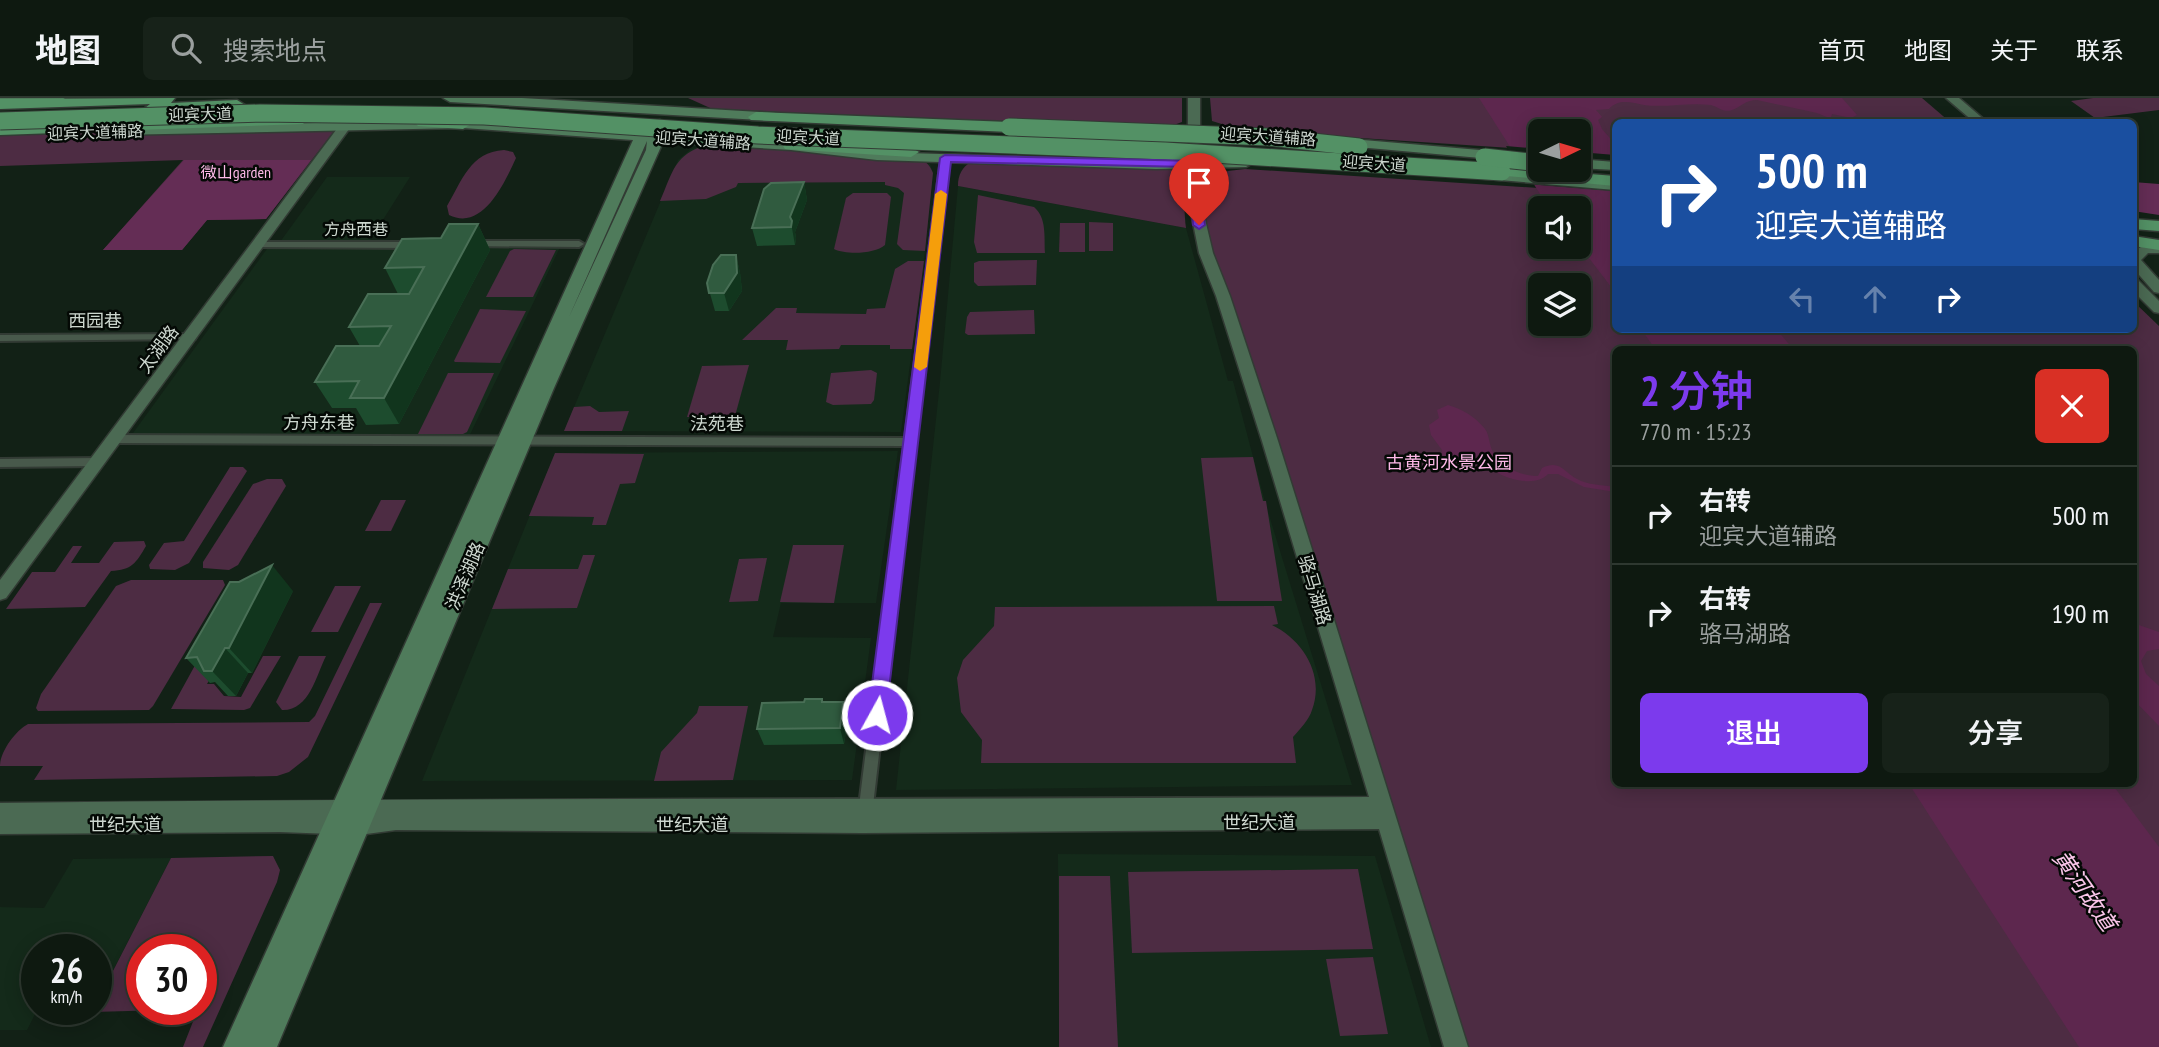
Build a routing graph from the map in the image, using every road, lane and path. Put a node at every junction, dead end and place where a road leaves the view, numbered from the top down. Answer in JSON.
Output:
{"nodes":[{"id":1,"x":58,"y":98,"type":"edge"},
{"id":2,"x":200,"y":98,"type":"edge"},
{"id":3,"x":450,"y":98,"type":"edge"},
{"id":4,"x":1194,"y":98,"type":"edge"},
{"id":5,"x":1941,"y":98,"type":"edge"},
{"id":6,"x":0,"y":102,"type":"edge"},
{"id":7,"x":1953,"y":104,"type":"edge"},
{"id":8,"x":237,"y":105,"type":"joint"},
{"id":9,"x":0,"y":113,"type":"edge"},
{"id":10,"x":654,"y":114,"type":"edge"},
{"id":11,"x":756,"y":117,"type":"junction"},
{"id":12,"x":1966,"y":119,"type":"edge"},
{"id":13,"x":1976,"y":119,"type":"edge"},
{"id":14,"x":0,"y":121,"type":"edge"},
{"id":15,"x":463,"y":124,"type":"junction"},
{"id":16,"x":346,"y":125,"type":"junction"},
{"id":17,"x":551,"y":129,"type":"junction"},
{"id":18,"x":1194,"y":131,"type":"junction"},
{"id":19,"x":0,"y":132,"type":"edge"},
{"id":20,"x":769,"y":144,"type":"junction"},
{"id":21,"x":791,"y":146,"type":"junction"},
{"id":22,"x":945,"y":158,"type":"junction"},
{"id":23,"x":1528,"y":161,"type":"edge"},
{"id":24,"x":1223,"y":162,"type":"junction"},
{"id":25,"x":1528,"y":162,"type":"edge"},
{"id":26,"x":1528,"y":162,"type":"edge"},
{"id":27,"x":1193,"y":163,"type":"junction"},
{"id":28,"x":1612,"y":166,"type":"edge"},
{"id":29,"x":1591,"y":167,"type":"edge"},
{"id":30,"x":1591,"y":169,"type":"edge"},
{"id":31,"x":1612,"y":172,"type":"edge"},
{"id":32,"x":1503,"y":174,"type":"junction"},
{"id":33,"x":1612,"y":183,"type":"edge"},
{"id":34,"x":614,"y":196,"type":"junction"},
{"id":35,"x":2141,"y":229,"type":"edge"},
{"id":36,"x":456,"y":244,"type":"edge"},
{"id":37,"x":579,"y":244,"type":"dead end"},
{"id":38,"x":258,"y":245,"type":"junction"},
{"id":39,"x":420,"y":245,"type":"edge"},
{"id":40,"x":2159,"y":245,"type":"edge"},
{"id":41,"x":1206,"y":253,"type":"junction"},
{"id":42,"x":2137,"y":255,"type":"edge"},
{"id":43,"x":2137,"y":264,"type":"edge"},
{"id":44,"x":2137,"y":273,"type":"edge"},
{"id":45,"x":2137,"y":287,"type":"edge"},
{"id":46,"x":2159,"y":289,"type":"edge"},
{"id":47,"x":2159,"y":295,"type":"edge"},
{"id":48,"x":583,"y":304,"type":"junction"},
{"id":49,"x":2159,"y":309,"type":"edge"},
{"id":50,"x":191,"y":337,"type":"junction"},
{"id":51,"x":0,"y":338,"type":"edge"},
{"id":52,"x":115,"y":439,"type":"junction"},
{"id":53,"x":515,"y":440,"type":"junction"},
{"id":54,"x":911,"y":442,"type":"junction"},
{"id":55,"x":98,"y":462,"type":"junction"},
{"id":56,"x":0,"y":463,"type":"edge"},
{"id":57,"x":0,"y":593,"type":"edge"},
{"id":58,"x":0,"y":812,"type":"edge"},
{"id":59,"x":1382,"y":812,"type":"junction"},
{"id":60,"x":345,"y":816,"type":"junction"},
{"id":61,"x":864,"y":817,"type":"junction"},
{"id":62,"x":0,"y":825,"type":"edge"},
{"id":63,"x":237,"y":1047,"type":"edge"},
{"id":64,"x":263,"y":1047,"type":"edge"},
{"id":65,"x":1456,"y":1047,"type":"edge"}],
"edges":[{"from":1,"to":6,"type":"main road","name":"迎宾大道辅路"},
{"from":2,"to":6,"type":"highway"},
{"from":3,"to":10,"type":"main road","name":"迎宾大道辅路"},
{"from":4,"to":18,"type":"street","name":"骆马湖路"},
{"from":5,"to":7,"type":"street"},
{"from":7,"to":12,"type":"street"},
{"from":7,"to":13,"type":"street"},
{"from":8,"to":9,"type":"highway","name":"迎宾大道"},
{"from":8,"to":10,"type":"highway"},
{"from":10,"to":11,"type":"main road","name":"迎宾大道辅路"},
{"from":10,"to":17,"type":"main road","name":"迎宾大道辅路"},
{"from":10,"to":20,"type":"main road","name":"迎宾大道辅路"},
{"from":10,"to":25,"type":"highway","name":"迎宾大道","bridge":true},
{"from":10,"to":34,"type":"main road","name":"洪泽湖路"},
{"from":10,"to":48,"type":"main road","name":"洪泽湖路"},
{"from":11,"to":18,"type":"main road","name":"迎宾大道辅路"},
{"from":11,"to":26,"type":"highway","bridge":true},
{"from":14,"to":32,"type":"highway","name":"迎宾大道","bridge":true},
{"from":15,"to":16,"type":"main road","name":"迎宾大道辅路"},
{"from":15,"to":17,"type":"main road","name":"迎宾大道辅路"},
{"from":15,"to":19,"type":"highway"},
{"from":16,"to":19,"type":"main road","name":"迎宾大道辅路"},
{"from":16,"to":38,"type":"street","name":"太湖路"},
{"from":17,"to":34,"type":"main road"},
{"from":18,"to":23,"type":"main road","name":"迎宾大道辅路","bridge":true},
{"from":18,"to":27,"type":"street","name":"骆马湖路"},
{"from":20,"to":21,"type":"main road","name":"迎宾大道辅路"},
{"from":20,"to":48,"type":"main road"},
{"from":21,"to":22,"type":"main road","name":"迎宾大道辅路"},
{"from":21,"to":32,"type":"highway","bridge":true},
{"from":22,"to":27,"type":"main road","name":"迎宾大道辅路"},
{"from":22,"to":54,"type":"street"},
{"from":24,"to":27,"type":"main road","name":"迎宾大道辅路"},
{"from":24,"to":32,"type":"main road","name":"迎宾大道辅路"},
{"from":24,"to":41,"type":"street"},
{"from":27,"to":41,"type":"street","name":"骆马湖路"},
{"from":28,"to":29,"type":"main road"},
{"from":30,"to":31,"type":"highway"},
{"from":32,"to":33,"type":"highway","name":"迎宾大道"},
{"from":34,"to":53,"type":"main road","name":"洪泽湖路"},
{"from":35,"to":40,"type":"highway"},
{"from":36,"to":37,"type":"street"},
{"from":38,"to":39,"type":"street","name":"方舟西巷"},
{"from":38,"to":50,"type":"street","name":"太湖路"},
{"from":40,"to":42,"type":"street"},
{"from":41,"to":59,"type":"street","name":"骆马湖路"},
{"from":43,"to":46,"type":"street"},
{"from":44,"to":47,"type":"street"},
{"from":45,"to":49,"type":"street"},
{"from":48,"to":53,"type":"main road","name":"洪泽湖路"},
{"from":50,"to":51,"type":"street","name":"西园巷"},
{"from":50,"to":52,"type":"street","name":"太湖路"},
{"from":52,"to":53,"type":"street","name":"方舟东巷"},
{"from":52,"to":55,"type":"street","name":"太湖路"},
{"from":53,"to":54,"type":"street","name":"法苑巷"},
{"from":53,"to":60,"type":"main road","name":"洪泽湖路"},
{"from":53,"to":60,"type":"main road","name":"洪泽湖路"},
{"from":54,"to":61,"type":"street"},
{"from":55,"to":56,"type":"street"},
{"from":55,"to":57,"type":"street","name":"太湖路"},
{"from":58,"to":60,"type":"street","name":"世纪大道"},
{"from":59,"to":61,"type":"street","name":"世纪大道"},
{"from":59,"to":65,"type":"street","name":"骆马湖路"},
{"from":60,"to":61,"type":"street","name":"世纪大道"},
{"from":60,"to":62,"type":"street","name":"世纪大道"},
{"from":60,"to":63,"type":"main road","name":"洪泽湖路"},
{"from":60,"to":64,"type":"main road","name":"洪泽湖路"}]}
